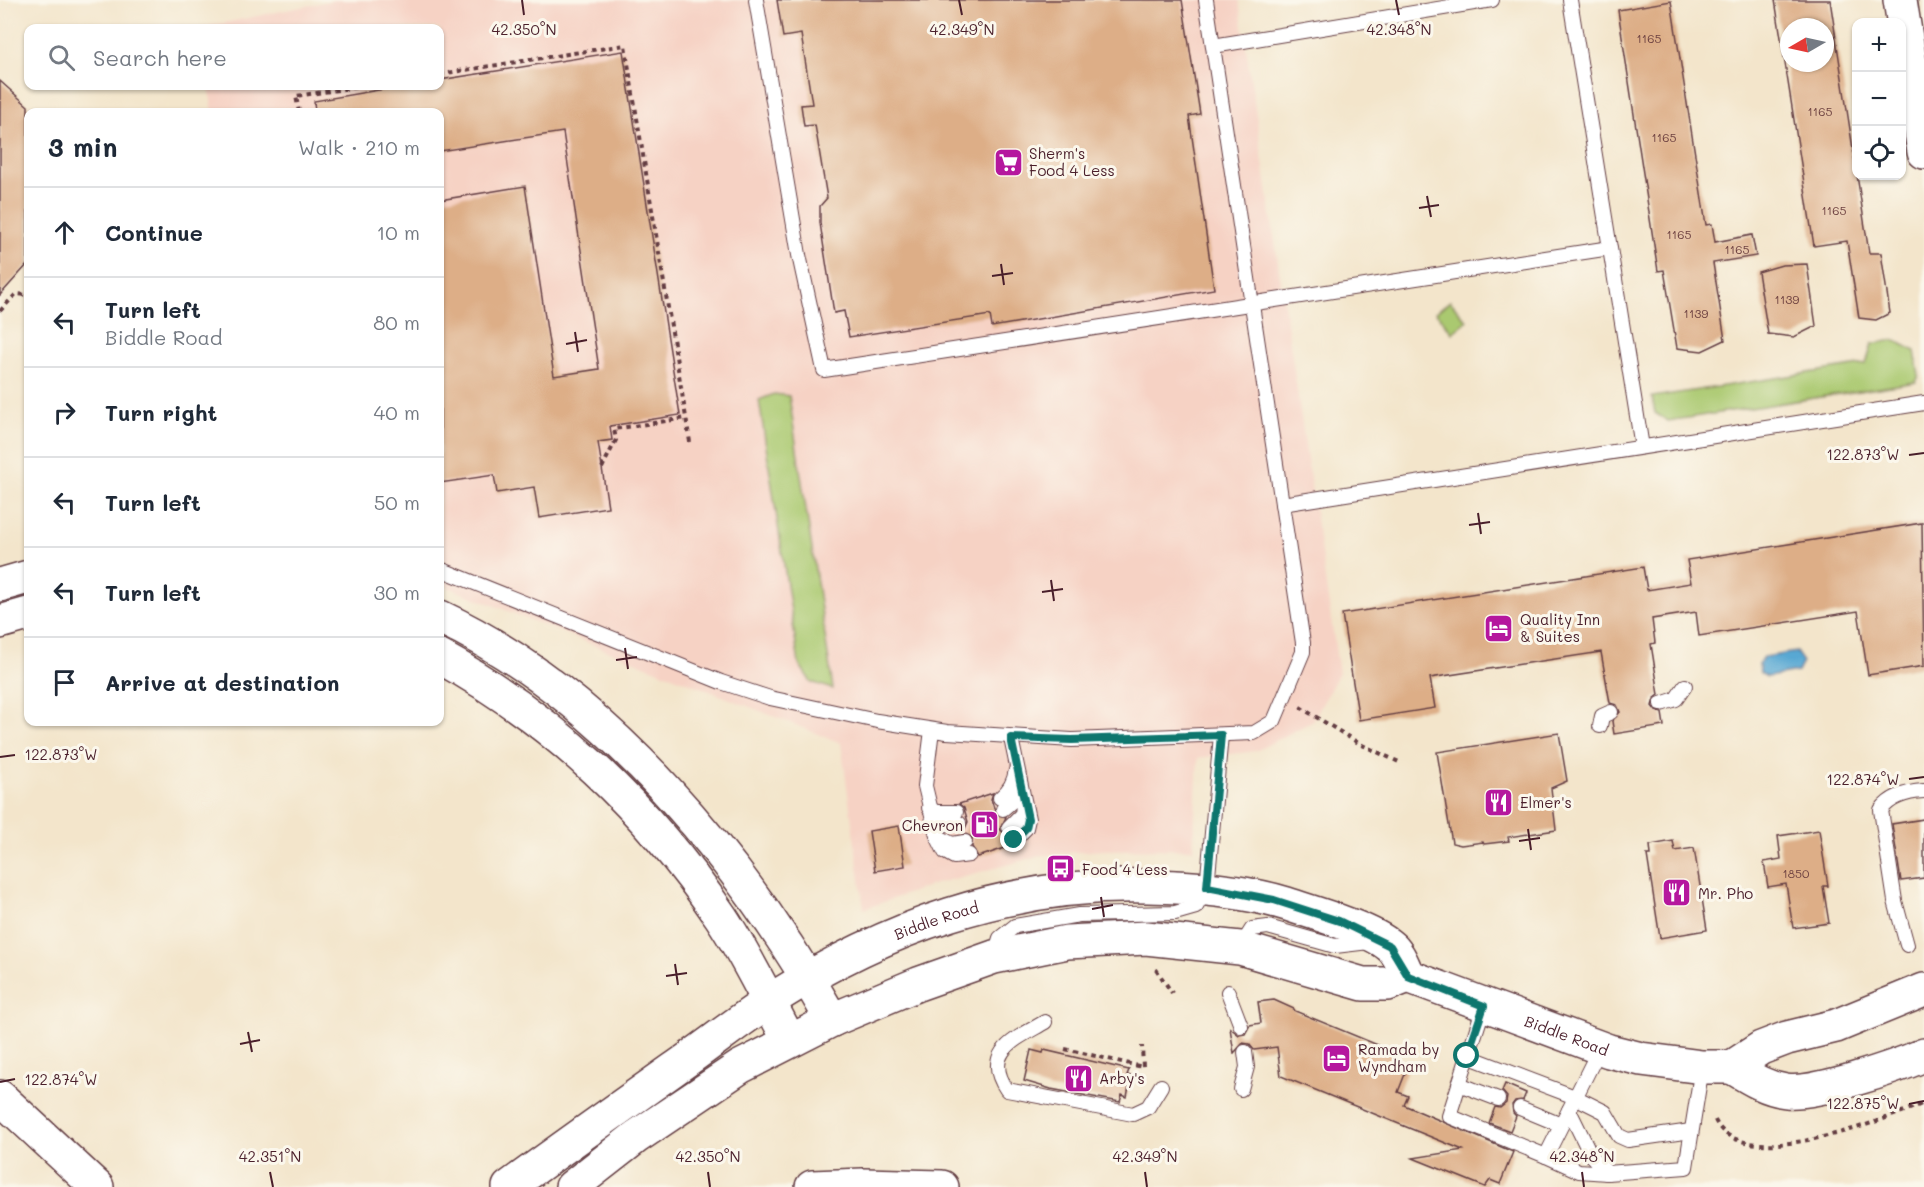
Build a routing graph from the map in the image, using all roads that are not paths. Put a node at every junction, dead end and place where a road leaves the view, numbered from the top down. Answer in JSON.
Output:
{"nodes":[{"id":1,"x":756,"y":0,"type":"edge"},
{"id":2,"x":1206,"y":0,"type":"edge"},
{"id":3,"x":1492,"y":0,"type":"edge"},
{"id":4,"x":1570,"y":0,"type":"edge"},
{"id":5,"x":1900,"y":0,"type":"edge"},
{"id":6,"x":1213,"y":46,"type":"junction"},
{"id":7,"x":1916,"y":55,"type":"edge"},
{"id":8,"x":1924,"y":152,"type":"edge"},
{"id":9,"x":1610,"y":248,"type":"junction"},
{"id":10,"x":1252,"y":304,"type":"junction"},
{"id":11,"x":1924,"y":403,"type":"edge"},
{"id":12,"x":1642,"y":447,"type":"junction"},
{"id":13,"x":1282,"y":504,"type":"junction"},
{"id":14,"x":444,"y":570,"type":"edge"},
{"id":15,"x":24,"y":578,"type":"edge"},
{"id":16,"x":0,"y":585,"type":"edge"},
{"id":17,"x":24,"y":615,"type":"edge"},
{"id":18,"x":444,"y":619,"type":"edge"},
{"id":19,"x":0,"y":622,"type":"edge"},
{"id":20,"x":444,"y":659,"type":"edge"},
{"id":21,"x":1685,"y":686,"type":"dead end"},
{"id":22,"x":1661,"y":704,"type":"dead end"},
{"id":23,"x":1611,"y":712,"type":"dead end"},
{"id":24,"x":1600,"y":726,"type":"dead end"},
{"id":25,"x":932,"y":730,"type":"junction"},
{"id":26,"x":1221,"y":735,"type":"junction"},
{"id":27,"x":1011,"y":738,"type":"junction"},
{"id":28,"x":1016,"y":764,"type":"junction"},
{"id":29,"x":1020,"y":784,"type":"junction"},
{"id":30,"x":1924,"y":791,"type":"edge"},
{"id":31,"x":929,"y":808,"type":"junction"},
{"id":32,"x":933,"y":822,"type":"junction"},
{"id":33,"x":1011,"y":834,"type":"dead end"},
{"id":34,"x":967,"y":848,"type":"dead end"},
{"id":35,"x":1207,"y":887,"type":"junction"},
{"id":36,"x":1380,"y":940,"type":"junction"},
{"id":37,"x":1907,"y":945,"type":"dead end"},
{"id":38,"x":1240,"y":948,"type":"junction"},
{"id":39,"x":994,"y":957,"type":"junction"},
{"id":40,"x":1408,"y":976,"type":"junction"},
{"id":41,"x":808,"y":978,"type":"junction"},
{"id":42,"x":1924,"y":990,"type":"edge"},
{"id":43,"x":1228,"y":992,"type":"dead end"},
{"id":44,"x":769,"y":1002,"type":"junction"},
{"id":45,"x":1484,"y":1006,"type":"junction"},
{"id":46,"x":832,"y":1020,"type":"junction"},
{"id":47,"x":1046,"y":1023,"type":"dead end"},
{"id":48,"x":1241,"y":1026,"type":"dead end"},
{"id":49,"x":789,"y":1040,"type":"junction"},
{"id":50,"x":1600,"y":1048,"type":"junction"},
{"id":51,"x":1245,"y":1052,"type":"dead end"},
{"id":52,"x":1924,"y":1055,"type":"edge"},
{"id":53,"x":1467,"y":1056,"type":"junction"},
{"id":54,"x":1717,"y":1067,"type":"junction"},
{"id":55,"x":1459,"y":1084,"type":"junction"},
{"id":56,"x":1161,"y":1086,"type":"dead end"},
{"id":57,"x":1241,"y":1089,"type":"dead end"},
{"id":58,"x":0,"y":1097,"type":"edge"},
{"id":59,"x":1575,"y":1097,"type":"junction"},
{"id":60,"x":1498,"y":1099,"type":"dead end"},
{"id":61,"x":1520,"y":1108,"type":"dead end"},
{"id":62,"x":1569,"y":1110,"type":"junction"},
{"id":63,"x":1561,"y":1125,"type":"junction"},
{"id":64,"x":1691,"y":1131,"type":"junction"},
{"id":65,"x":1546,"y":1156,"type":"junction"},
{"id":66,"x":1607,"y":1173,"type":"junction"},
{"id":67,"x":97,"y":1187,"type":"edge"},
{"id":68,"x":509,"y":1187,"type":"edge"},
{"id":69,"x":572,"y":1187,"type":"edge"},
{"id":70,"x":812,"y":1187,"type":"edge"},
{"id":71,"x":942,"y":1187,"type":"edge"}],
"edges":[{"from":1,"to":10,"type":"lane"},
{"from":2,"to":6,"type":"lane"},
{"from":3,"to":6,"type":"lane"},
{"from":4,"to":9,"type":"lane"},
{"from":5,"to":7,"type":"main road"},
{"from":6,"to":10,"type":"lane"},
{"from":7,"to":8,"type":"main road"},
{"from":9,"to":10,"type":"lane"},
{"from":9,"to":12,"type":"lane"},
{"from":10,"to":13,"type":"lane"},
{"from":11,"to":12,"type":"lane"},
{"from":12,"to":13,"type":"lane"},
{"from":13,"to":26,"type":"lane"},
{"from":14,"to":25,"type":"lane"},
{"from":15,"to":16,"type":"main road"},
{"from":17,"to":19,"type":"main road"},
{"from":18,"to":41,"type":"main road"},
{"from":20,"to":44,"type":"main road"},
{"from":21,"to":22,"type":"lane"},
{"from":23,"to":24,"type":"lane"},
{"from":25,"to":27,"type":"lane"},
{"from":25,"to":31,"type":"lane"},
{"from":26,"to":27,"type":"lane"},
{"from":26,"to":35,"type":"lane"},
{"from":27,"to":28,"type":"lane"},
{"from":28,"to":29,"type":"lane"},
{"from":28,"to":29,"type":"lane"},
{"from":29,"to":33,"type":"lane"},
{"from":30,"to":37,"type":"lane"},
{"from":31,"to":32,"type":"lane"},
{"from":31,"to":32,"type":"lane"},
{"from":32,"to":34,"type":"lane"},
{"from":35,"to":36,"type":"main road","name":"Biddle Road"},
{"from":35,"to":39,"type":"lane"},
{"from":35,"to":41,"type":"main road","name":"Biddle Road"},
{"from":36,"to":38,"type":"lane"},
{"from":36,"to":40,"type":"main road","name":"Biddle Road"},
{"from":38,"to":39,"type":"main road"},
{"from":38,"to":40,"type":"main road"},
{"from":39,"to":46,"type":"main road"},
{"from":40,"to":45,"type":"main road","name":"Biddle Road"},
{"from":41,"to":44,"type":"main road","name":"Biddle Road"},
{"from":41,"to":46,"type":"main road"},
{"from":42,"to":54,"type":"main road"},
{"from":43,"to":48,"type":"lane"},
{"from":44,"to":49,"type":"main road"},
{"from":44,"to":68,"type":"main road","name":"Biddle Road"},
{"from":45,"to":50,"type":"main road","name":"Biddle Road"},
{"from":45,"to":53,"type":"lane"},
{"from":46,"to":49,"type":"main road"},
{"from":47,"to":56,"type":"lane"},
{"from":49,"to":69,"type":"main road"},
{"from":50,"to":54,"type":"main road","name":"Biddle Road"},
{"from":50,"to":59,"type":"lane"},
{"from":51,"to":57,"type":"lane"},
{"from":52,"to":54,"type":"main road","name":"Biddle Road"},
{"from":53,"to":55,"type":"lane"},
{"from":53,"to":59,"type":"lane"},
{"from":54,"to":64,"type":"lane"},
{"from":55,"to":60,"type":"lane"},
{"from":55,"to":65,"type":"lane"},
{"from":58,"to":67,"type":"main road"},
{"from":59,"to":62,"type":"lane"},
{"from":59,"to":64,"type":"lane"},
{"from":61,"to":63,"type":"lane"},
{"from":62,"to":63,"type":"lane"},
{"from":62,"to":66,"type":"lane"},
{"from":63,"to":65,"type":"lane"},
{"from":64,"to":66,"type":"lane"},
{"from":65,"to":66,"type":"lane"},
{"from":70,"to":71,"type":"main road"}]}
